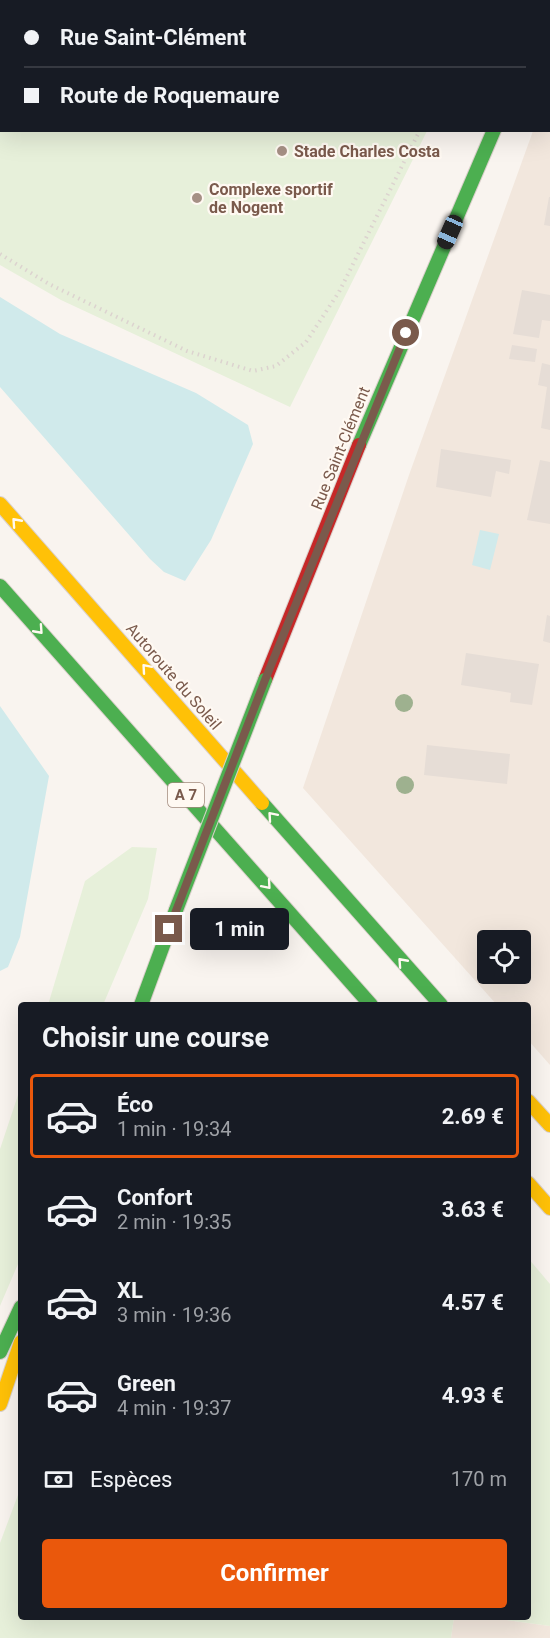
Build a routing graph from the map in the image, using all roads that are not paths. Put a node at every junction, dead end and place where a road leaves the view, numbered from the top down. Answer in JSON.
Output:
{"nodes":[{"id":1,"x":493,"y":132,"type":"edge"},
{"id":2,"x":0,"y":504,"type":"edge"},
{"id":3,"x":0,"y":586,"type":"edge"},
{"id":4,"x":142,"y":1002,"type":"edge"},
{"id":5,"x":368,"y":1002,"type":"edge"},
{"id":6,"x":438,"y":1002,"type":"edge"},
{"id":7,"x":531,"y":1104,"type":"edge"},
{"id":8,"x":550,"y":1125,"type":"edge"},
{"id":9,"x":531,"y":1186,"type":"edge"},
{"id":10,"x":550,"y":1208,"type":"edge"},
{"id":11,"x":18,"y":1313,"type":"edge"},
{"id":12,"x":18,"y":1351,"type":"edge"},
{"id":13,"x":0,"y":1352,"type":"edge"},
{"id":14,"x":0,"y":1404,"type":"edge"}],
"edges":[{"from":1,"to":4,"type":"main road","name":"Rue Saint-Clément","bridge":true},
{"from":6,"to":2,"type":"main road","name":"Autoroute du Soleil","one_way":true},
{"from":3,"to":5,"type":"main road","number":"A 7","one_way":true},
{"from":7,"to":8,"type":"main road"},
{"from":9,"to":10,"type":"main road"},
{"from":11,"to":13,"type":"main road"},
{"from":12,"to":14,"type":"main road"}]}
